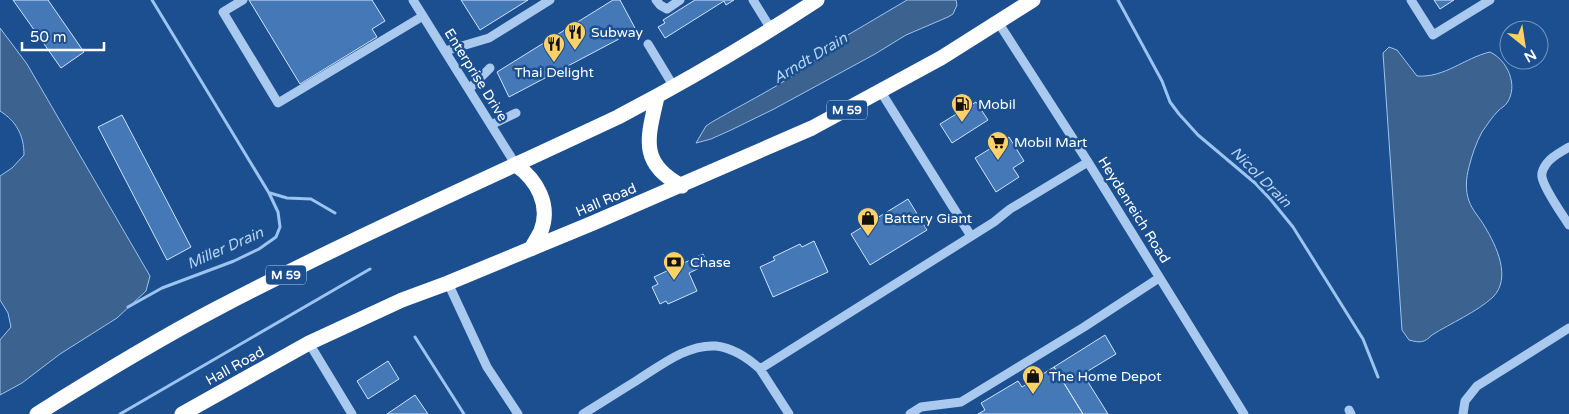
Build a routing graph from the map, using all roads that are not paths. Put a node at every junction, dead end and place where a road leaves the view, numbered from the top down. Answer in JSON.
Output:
{"nodes":[{"id":1,"x":243,"y":0,"type":"edge"},
{"id":2,"x":413,"y":0,"type":"edge"},
{"id":3,"x":550,"y":0,"type":"edge"},
{"id":4,"x":656,"y":0,"type":"edge"},
{"id":5,"x":680,"y":0,"type":"edge"},
{"id":6,"x":752,"y":0,"type":"edge"},
{"id":7,"x":817,"y":0,"type":"edge"},
{"id":8,"x":1034,"y":0,"type":"edge"},
{"id":9,"x":1411,"y":0,"type":"edge"},
{"id":10,"x":1490,"y":0,"type":"edge"},
{"id":11,"x":423,"y":16,"type":"junction"},
{"id":12,"x":998,"y":22,"type":"junction"},
{"id":13,"x":771,"y":29,"type":"junction"},
{"id":14,"x":648,"y":44,"type":"dead end"},
{"id":15,"x":445,"y":51,"type":"junction"},
{"id":16,"x":490,"y":68,"type":"dead end"},
{"id":17,"x":674,"y":86,"type":"junction"},
{"id":18,"x":469,"y":89,"type":"junction"},
{"id":19,"x":881,"y":92,"type":"junction"},
{"id":20,"x":657,"y":96,"type":"junction"},
{"id":21,"x":516,"y":113,"type":"dead end"},
{"id":22,"x":491,"y":125,"type":"junction"},
{"id":23,"x":1569,"y":147,"type":"edge"},
{"id":24,"x":1088,"y":162,"type":"junction"},
{"id":25,"x":516,"y":165,"type":"junction"},
{"id":26,"x":682,"y":186,"type":"junction"},
{"id":27,"x":1569,"y":224,"type":"edge"},
{"id":28,"x":971,"y":236,"type":"junction"},
{"id":29,"x":531,"y":249,"type":"junction"},
{"id":30,"x":1159,"y":278,"type":"junction"},
{"id":31,"x":448,"y":283,"type":"junction"},
{"id":32,"x":1569,"y":328,"type":"edge"},
{"id":33,"x":309,"y":343,"type":"junction"},
{"id":34,"x":760,"y":369,"type":"junction"},
{"id":35,"x":1242,"y":411,"type":"edge"},
{"id":36,"x":1463,"y":412,"type":"edge"},
{"id":37,"x":187,"y":413,"type":"edge"},
{"id":38,"x":37,"y":414,"type":"edge"},
{"id":39,"x":352,"y":414,"type":"edge"},
{"id":40,"x":518,"y":414,"type":"edge"},
{"id":41,"x":583,"y":414,"type":"edge"},
{"id":42,"x":789,"y":414,"type":"edge"},
{"id":43,"x":910,"y":414,"type":"edge"},
{"id":44,"x":1231,"y":414,"type":"edge"}],
"edges":[{"from":1,"to":11,"type":"street"},
{"from":2,"to":11,"type":"street","name":"Enterprise Drive"},
{"from":3,"to":15,"type":"street"},
{"from":4,"to":5,"type":"street"},
{"from":6,"to":13,"type":"street"},
{"from":7,"to":13,"type":"highway","number":"M 59"},
{"from":8,"to":12,"type":"highway","name":"Hall Road","number":"M 59"},
{"from":9,"to":10,"type":"street"},
{"from":11,"to":15,"type":"street","name":"Enterprise Drive"},
{"from":12,"to":19,"type":"highway","name":"Hall Road","number":"M 59"},
{"from":12,"to":24,"type":"street","name":"Heydenreich Road"},
{"from":13,"to":17,"type":"highway","number":"M 59"},
{"from":14,"to":17,"type":"street"},
{"from":15,"to":18,"type":"street","name":"Enterprise Drive"},
{"from":16,"to":18,"type":"street"},
{"from":17,"to":20,"type":"highway","number":"M 59"},
{"from":18,"to":22,"type":"street","name":"Enterprise Drive"},
{"from":19,"to":26,"type":"highway","name":"Hall Road","number":"M 59"},
{"from":19,"to":28,"type":"street"},
{"from":20,"to":25,"type":"highway","number":"M 59"},
{"from":20,"to":26,"type":"highway"},
{"from":21,"to":22,"type":"street"},
{"from":22,"to":25,"type":"street","name":"Enterprise Drive"},
{"from":23,"to":27,"type":"street"},
{"from":24,"to":28,"type":"street"},
{"from":24,"to":30,"type":"street","name":"Heydenreich Road"},
{"from":25,"to":29,"type":"highway"},
{"from":25,"to":38,"type":"highway","number":"M 59"},
{"from":26,"to":29,"type":"highway","name":"Hall Road","number":"M 59"},
{"from":28,"to":34,"type":"street"},
{"from":29,"to":31,"type":"highway","name":"Hall Road","number":"M 59"},
{"from":30,"to":35,"type":"street","name":"Heydenreich Road"},
{"from":30,"to":43,"type":"street"},
{"from":31,"to":33,"type":"highway","name":"Hall Road","number":"M 59"},
{"from":31,"to":40,"type":"street"},
{"from":32,"to":36,"type":"street"},
{"from":33,"to":37,"type":"highway","name":"Hall Road","number":"M 59"},
{"from":33,"to":39,"type":"street"},
{"from":34,"to":41,"type":"street"},
{"from":34,"to":42,"type":"street"},
{"from":35,"to":44,"type":"street"}]}
